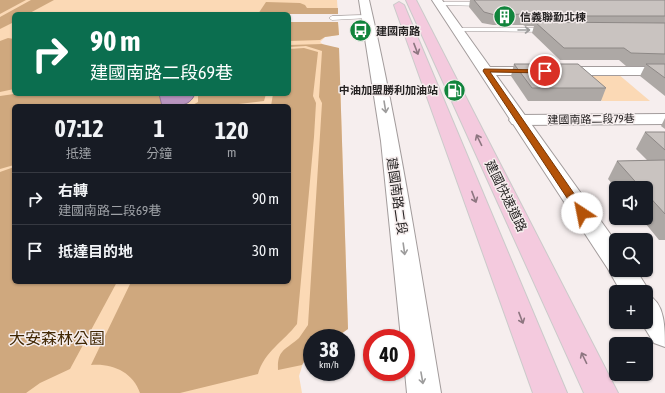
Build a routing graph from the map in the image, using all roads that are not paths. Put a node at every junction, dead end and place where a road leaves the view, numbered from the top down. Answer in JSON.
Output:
{"nodes":[{"id":1,"x":397,"y":0,"type":"edge"},
{"id":2,"x":411,"y":0,"type":"edge"},
{"id":3,"x":439,"y":2,"type":"edge"},
{"id":4,"x":490,"y":4,"type":"edge"},
{"id":5,"x":366,"y":9,"type":"edge"},
{"id":6,"x":332,"y":18,"type":"dead end"},
{"id":7,"x":457,"y":30,"type":"junction"},
{"id":8,"x":556,"y":30,"type":"edge"},
{"id":9,"x":486,"y":71,"type":"junction"},
{"id":10,"x":665,"y":71,"type":"edge"},
{"id":11,"x":665,"y":118,"type":"edge"},
{"id":12,"x":518,"y":120,"type":"junction"},
{"id":13,"x":609,"y":252,"type":"edge"},
{"id":14,"x":653,"y":316,"type":"edge"},
{"id":15,"x":665,"y":334,"type":"edge"},
{"id":16,"x":424,"y":393,"type":"edge"},
{"id":17,"x":550,"y":393,"type":"edge"},
{"id":18,"x":601,"y":393,"type":"edge"}],
"edges":[{"from":1,"to":17,"type":"highway","name":"建國快速道路","one_way":true},
{"from":18,"to":2,"type":"highway","name":"建國快速道路","one_way":true},
{"from":3,"to":4,"type":"lane"},
{"from":3,"to":7,"type":"street"},
{"from":5,"to":6,"type":"lane"},
{"from":5,"to":16,"type":"street","name":"建國南路二段","one_way":true},
{"from":7,"to":8,"type":"lane","one_way":true},
{"from":7,"to":9,"type":"street"},
{"from":9,"to":10,"type":"street"},
{"from":9,"to":12,"type":"street"},
{"from":11,"to":12,"type":"street","name":"建國南路二段79巷"},
{"from":12,"to":13,"type":"street"},
{"from":14,"to":15,"type":"street"}]}
